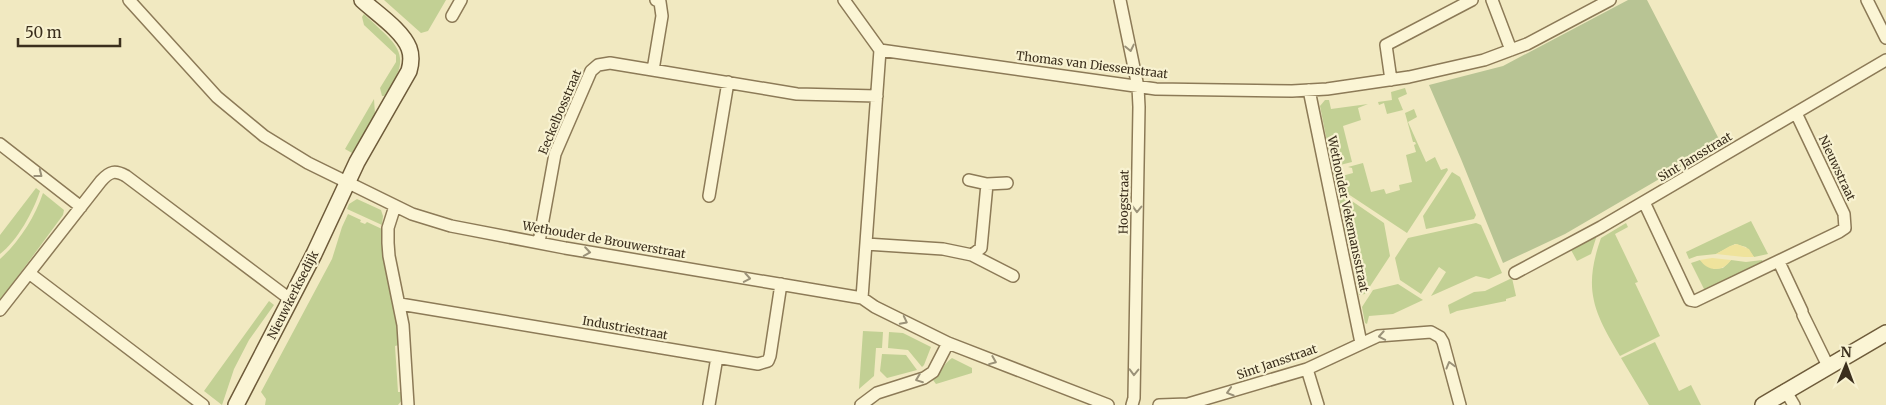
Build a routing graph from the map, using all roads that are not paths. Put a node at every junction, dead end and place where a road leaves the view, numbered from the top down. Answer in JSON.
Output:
{"nodes":[{"id":1,"x":129,"y":0,"type":"edge"},
{"id":2,"x":362,"y":0,"type":"edge"},
{"id":3,"x":461,"y":0,"type":"edge"},
{"id":4,"x":656,"y":0,"type":"edge"},
{"id":5,"x":844,"y":0,"type":"edge"},
{"id":6,"x":1120,"y":0,"type":"edge"},
{"id":7,"x":1472,"y":0,"type":"edge"},
{"id":8,"x":1492,"y":0,"type":"edge"},
{"id":9,"x":1610,"y":0,"type":"edge"},
{"id":10,"x":1867,"y":0,"type":"edge"},
{"id":11,"x":452,"y":16,"type":"dead end"},
{"id":12,"x":1886,"y":38,"type":"edge"},
{"id":13,"x":880,"y":50,"type":"junction"},
{"id":14,"x":1511,"y":50,"type":"junction"},
{"id":15,"x":1886,"y":60,"type":"edge"},
{"id":16,"x":653,"y":70,"type":"junction"},
{"id":17,"x":1391,"y":80,"type":"junction"},
{"id":18,"x":728,"y":82,"type":"junction"},
{"id":19,"x":1138,"y":87,"type":"junction"},
{"id":20,"x":1309,"y":90,"type":"junction"},
{"id":21,"x":877,"y":96,"type":"junction"},
{"id":22,"x":1796,"y":113,"type":"junction"},
{"id":23,"x":0,"y":144,"type":"edge"},
{"id":24,"x":969,"y":180,"type":"dead end"},
{"id":25,"x":1007,"y":183,"type":"dead end"},
{"id":26,"x":348,"y":184,"type":"junction"},
{"id":27,"x":987,"y":184,"type":"junction"},
{"id":28,"x":708,"y":196,"type":"dead end"},
{"id":29,"x":1644,"y":202,"type":"junction"},
{"id":30,"x":395,"y":206,"type":"junction"},
{"id":31,"x":81,"y":207,"type":"junction"},
{"id":32,"x":540,"y":242,"type":"junction"},
{"id":33,"x":866,"y":244,"type":"junction"},
{"id":34,"x":972,"y":255,"type":"junction"},
{"id":35,"x":1779,"y":262,"type":"junction"},
{"id":36,"x":29,"y":273,"type":"junction"},
{"id":37,"x":1515,"y":273,"type":"dead end"},
{"id":38,"x":1013,"y":276,"type":"dead end"},
{"id":39,"x":781,"y":284,"type":"junction"},
{"id":40,"x":862,"y":298,"type":"junction"},
{"id":41,"x":291,"y":300,"type":"junction"},
{"id":42,"x":400,"y":304,"type":"junction"},
{"id":43,"x":0,"y":310,"type":"edge"},
{"id":44,"x":1886,"y":333,"type":"edge"},
{"id":45,"x":948,"y":343,"type":"junction"},
{"id":46,"x":1361,"y":344,"type":"junction"},
{"id":47,"x":717,"y":357,"type":"junction"},
{"id":48,"x":1828,"y":366,"type":"junction"},
{"id":49,"x":1307,"y":369,"type":"junction"},
{"id":50,"x":1785,"y":390,"type":"junction"},
{"id":51,"x":203,"y":405,"type":"edge"},
{"id":52,"x":236,"y":405,"type":"edge"},
{"id":53,"x":408,"y":405,"type":"edge"},
{"id":54,"x":709,"y":405,"type":"edge"},
{"id":55,"x":861,"y":405,"type":"edge"},
{"id":56,"x":1108,"y":405,"type":"edge"},
{"id":57,"x":1132,"y":405,"type":"edge"},
{"id":58,"x":1159,"y":405,"type":"edge"},
{"id":59,"x":1318,"y":405,"type":"edge"},
{"id":60,"x":1460,"y":405,"type":"edge"},
{"id":61,"x":1762,"y":405,"type":"edge"},
{"id":62,"x":1794,"y":405,"type":"edge"}],
"edges":[{"from":1,"to":26,"type":"street","name":"Wethouder de Brouwerstraat"},
{"from":2,"to":26,"type":"street","name":"Nieuwkerksedijk"},
{"from":3,"to":11,"type":"street"},
{"from":4,"to":16,"type":"street"},
{"from":5,"to":13,"type":"street"},
{"from":6,"to":19,"type":"street","name":"Hoogstraat","one_way":true},
{"from":7,"to":17,"type":"street"},
{"from":8,"to":14,"type":"street"},
{"from":9,"to":14,"type":"street","name":"Thomas van Diessenstraat"},
{"from":10,"to":12,"type":"street"},
{"from":13,"to":19,"type":"street","name":"Thomas van Diessenstraat"},
{"from":13,"to":21,"type":"street"},
{"from":14,"to":17,"type":"street","name":"Thomas van Diessenstraat"},
{"from":15,"to":22,"type":"street","name":"Sint Jansstraat"},
{"from":16,"to":18,"type":"street","name":"Eeckelbosstraat"},
{"from":16,"to":32,"type":"street","name":"Eeckelbosstraat"},
{"from":17,"to":20,"type":"street","name":"Thomas van Diessenstraat"},
{"from":18,"to":21,"type":"street","name":"Eeckelbosstraat"},
{"from":18,"to":28,"type":"street"},
{"from":19,"to":20,"type":"street","name":"Thomas van Diessenstraat"},
{"from":19,"to":57,"type":"street","name":"Hoogstraat","one_way":true},
{"from":20,"to":46,"type":"street","name":"Wethouder Vekemansstraat"},
{"from":21,"to":33,"type":"street"},
{"from":22,"to":29,"type":"street","name":"Sint Jansstraat"},
{"from":22,"to":35,"type":"street","name":"Nieuwstraat"},
{"from":23,"to":31,"type":"street","one_way":true},
{"from":24,"to":27,"type":"street"},
{"from":25,"to":27,"type":"street"},
{"from":26,"to":30,"type":"street","name":"Wethouder de Brouwerstraat"},
{"from":26,"to":41,"type":"street","name":"Nieuwkerksedijk"},
{"from":27,"to":34,"type":"street"},
{"from":29,"to":35,"type":"street"},
{"from":29,"to":37,"type":"street","name":"Sint Jansstraat"},
{"from":30,"to":32,"type":"street","name":"Wethouder de Brouwerstraat"},
{"from":30,"to":42,"type":"street"},
{"from":31,"to":36,"type":"street"},
{"from":31,"to":41,"type":"street"},
{"from":32,"to":39,"type":"street","name":"Wethouder de Brouwerstraat","one_way":true},
{"from":33,"to":34,"type":"street"},
{"from":33,"to":40,"type":"street"},
{"from":34,"to":38,"type":"street"},
{"from":35,"to":48,"type":"street"},
{"from":36,"to":43,"type":"street"},
{"from":36,"to":51,"type":"street"},
{"from":39,"to":40,"type":"street","name":"Wethouder de Brouwerstraat"},
{"from":39,"to":47,"type":"street","name":"Industriestraat"},
{"from":40,"to":45,"type":"street","one_way":true},
{"from":41,"to":52,"type":"street","name":"Nieuwkerksedijk"},
{"from":42,"to":47,"type":"street","name":"Industriestraat"},
{"from":42,"to":53,"type":"street"},
{"from":44,"to":48,"type":"street"},
{"from":45,"to":55,"type":"street","one_way":true},
{"from":45,"to":56,"type":"street","one_way":true},
{"from":46,"to":49,"type":"street","name":"Sint Jansstraat"},
{"from":60,"to":46,"type":"street","name":"Sint Jansstraat","one_way":true},
{"from":47,"to":54,"type":"street"},
{"from":48,"to":50,"type":"street"},
{"from":49,"to":58,"type":"street","name":"Sint Jansstraat","one_way":true},
{"from":49,"to":59,"type":"street"},
{"from":50,"to":61,"type":"street"},
{"from":50,"to":62,"type":"street"}]}
